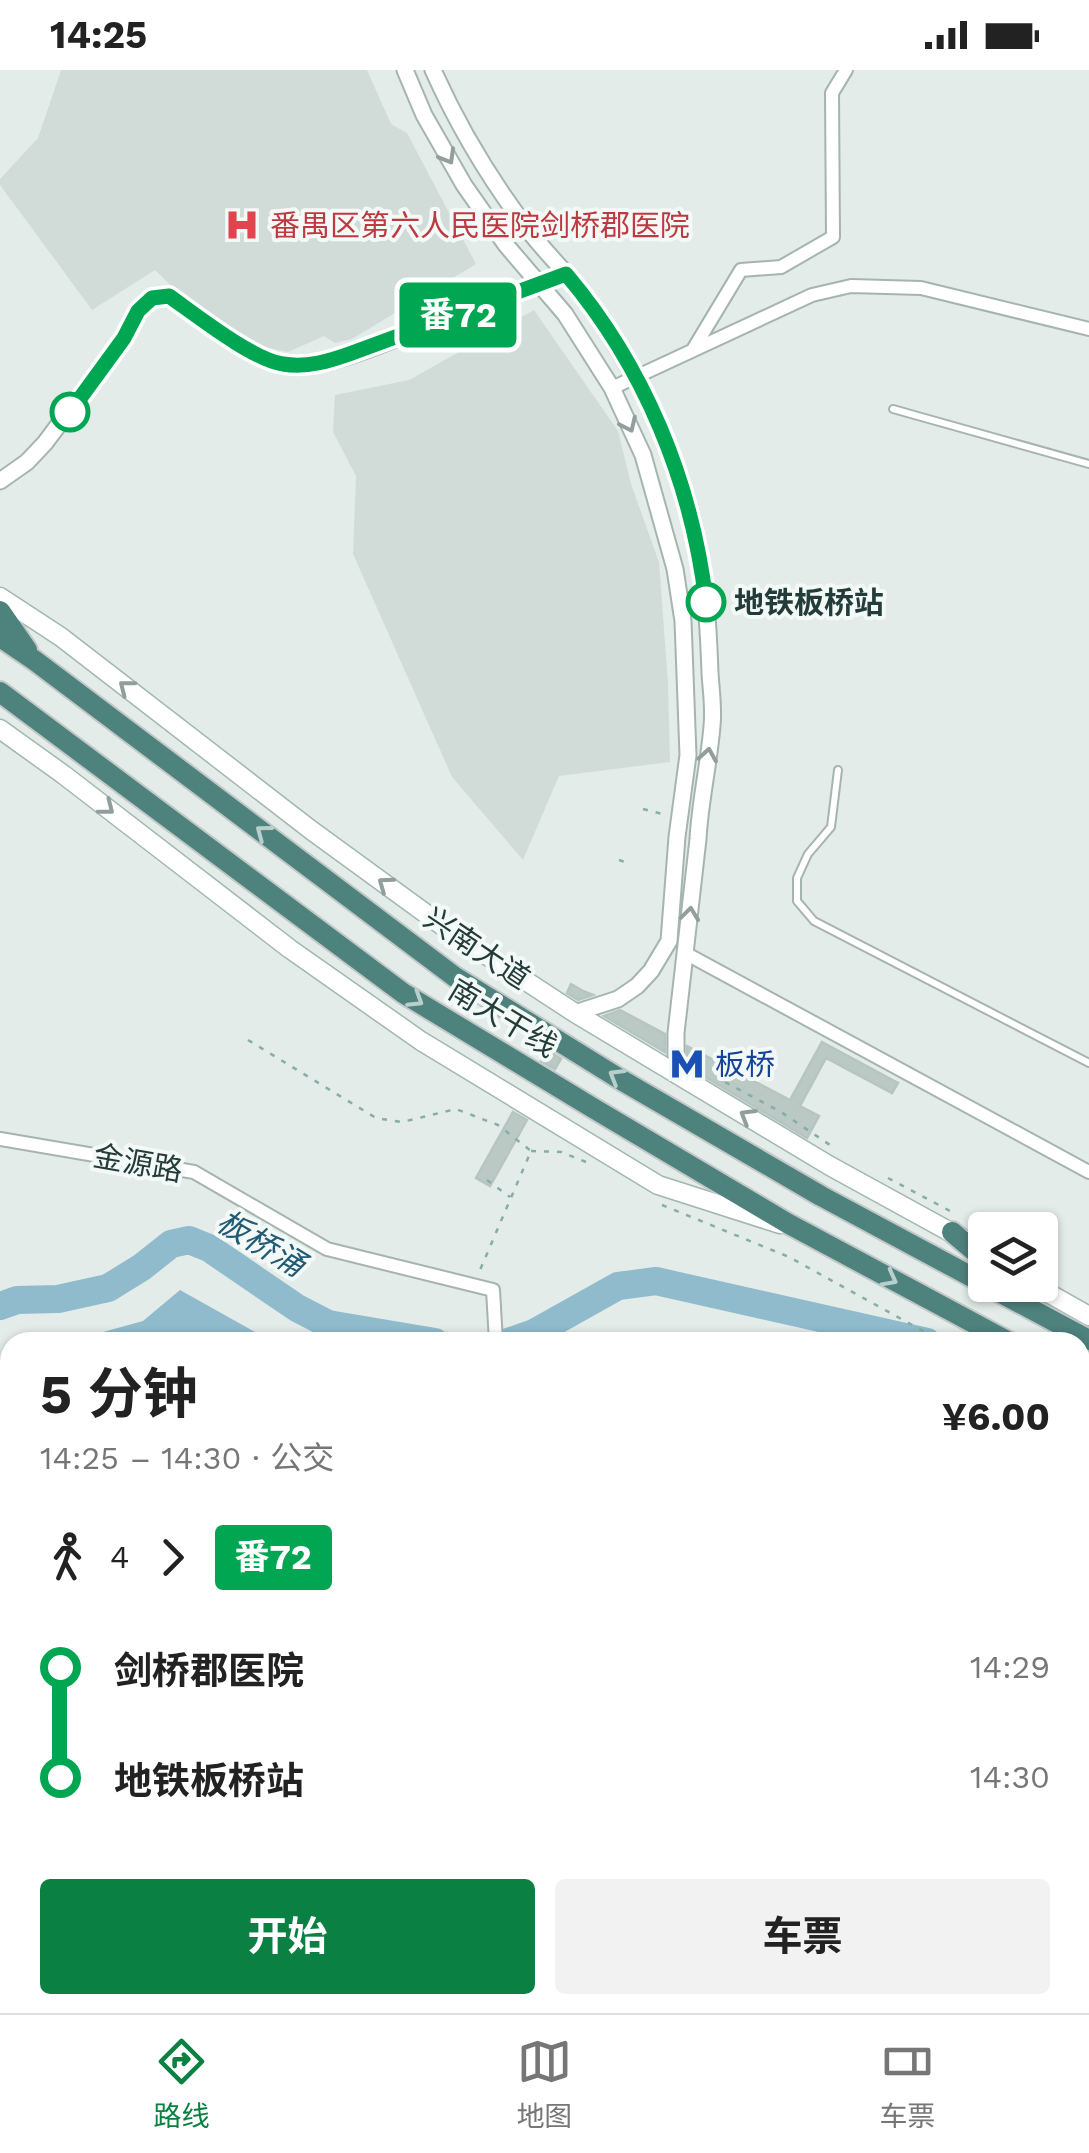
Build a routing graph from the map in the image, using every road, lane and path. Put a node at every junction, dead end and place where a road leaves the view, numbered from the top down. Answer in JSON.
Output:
{"nodes":[{"id":1,"x":404,"y":70,"type":"edge"},
{"id":2,"x":433,"y":70,"type":"edge"},
{"id":3,"x":846,"y":70,"type":"edge"},
{"id":4,"x":566,"y":274,"type":"junction"},
{"id":5,"x":540,"y":284,"type":"junction"},
{"id":6,"x":1089,"y":328,"type":"edge"},
{"id":7,"x":694,"y":349,"type":"junction"},
{"id":8,"x":635,"y":376,"type":"junction"},
{"id":9,"x":612,"y":388,"type":"junction"},
{"id":10,"x":893,"y":409,"type":"dead end"},
{"id":11,"x":1089,"y":464,"type":"edge"},
{"id":12,"x":0,"y":481,"type":"edge"},
{"id":13,"x":0,"y":597,"type":"edge"},
{"id":14,"x":0,"y":611,"type":"edge"},
{"id":15,"x":0,"y":637,"type":"edge"},
{"id":16,"x":34,"y":660,"type":"junction"},
{"id":17,"x":710,"y":670,"type":"junction"},
{"id":18,"x":685,"y":672,"type":"junction"},
{"id":19,"x":0,"y":692,"type":"edge"},
{"id":20,"x":0,"y":729,"type":"edge"},
{"id":21,"x":838,"y":770,"type":"dead end"},
{"id":22,"x":643,"y":809,"type":"dead end"},
{"id":23,"x":680,"y":819,"type":"junction"},
{"id":24,"x":678,"y":837,"type":"junction"},
{"id":25,"x":698,"y":839,"type":"junction"},
{"id":26,"x":618,"y":860,"type":"dead end"},
{"id":27,"x":628,"y":863,"type":"dead end"},
{"id":28,"x":685,"y":953,"type":"junction"},
{"id":29,"x":575,"y":1014,"type":"junction"},
{"id":30,"x":248,"y":1040,"type":"dead end"},
{"id":31,"x":1089,"y":1063,"type":"edge"},
{"id":32,"x":711,"y":1074,"type":"dead end"},
{"id":33,"x":684,"y":1079,"type":"junction"},
{"id":34,"x":0,"y":1139,"type":"edge"},
{"id":35,"x":530,"y":1150,"type":"junction"},
{"id":36,"x":837,"y":1160,"type":"junction"},
{"id":37,"x":588,"y":1162,"type":"dead end"},
{"id":38,"x":1089,"y":1172,"type":"edge"},
{"id":39,"x":486,"y":1180,"type":"dead end"},
{"id":40,"x":511,"y":1198,"type":"junction"},
{"id":41,"x":651,"y":1200,"type":"dead end"},
{"id":42,"x":804,"y":1232,"type":"junction"},
{"id":43,"x":952,"y":1232,"type":"joint"},
{"id":44,"x":968,"y":1244,"type":"edge"},
{"id":45,"x":968,"y":1275,"type":"edge"},
{"id":46,"x":474,"y":1286,"type":"junction"},
{"id":47,"x":1058,"y":1299,"type":"edge"},
{"id":48,"x":1017,"y":1302,"type":"edge"},
{"id":49,"x":1035,"y":1302,"type":"edge"},
{"id":50,"x":1089,"y":1316,"type":"edge"},
{"id":51,"x":1065,"y":1328,"type":"junction"},
{"id":52,"x":495,"y":1332,"type":"edge"},
{"id":53,"x":926,"y":1332,"type":"edge"},
{"id":54,"x":991,"y":1332,"type":"edge"},
{"id":55,"x":1073,"y":1332,"type":"edge"}],
"edges":[{"from":1,"to":5,"type":"street","one_way":true},
{"from":2,"to":4,"type":"street"},
{"from":3,"to":7,"type":"street"},
{"from":4,"to":5,"type":"street"},
{"from":4,"to":8,"type":"street"},
{"from":5,"to":9,"type":"street"},
{"from":5,"to":12,"type":"street"},
{"from":6,"to":7,"type":"street"},
{"from":7,"to":8,"type":"street"},
{"from":8,"to":9,"type":"street"},
{"from":8,"to":17,"type":"street"},
{"from":9,"to":18,"type":"street","one_way":true},
{"from":10,"to":11,"type":"lane"},
{"from":29,"to":13,"type":"main road","name":"兴南大道","one_way":true},
{"from":14,"to":16,"type":"highway"},
{"from":15,"to":16,"type":"highway","name":"南大干线"},
{"from":45,"to":16,"type":"highway","name":"南大干线","one_way":true},
{"from":17,"to":18,"type":"street"},
{"from":25,"to":17,"type":"street","one_way":true},
{"from":18,"to":23,"type":"street"},
{"from":19,"to":42,"type":"highway","name":"南大干线","one_way":true},
{"from":20,"to":42,"type":"main road","one_way":true},
{"from":21,"to":31,"type":"lane"},
{"from":22,"to":23,"type":"path"},
{"from":23,"to":24,"type":"street"},
{"from":24,"to":25,"type":"street"},
{"from":24,"to":29,"type":"street"},
{"from":28,"to":25,"type":"street","one_way":true},
{"from":26,"to":27,"type":"path"},
{"from":28,"to":33,"type":"street"},
{"from":28,"to":38,"type":"street"},
{"from":29,"to":33,"type":"main road","name":"兴南大道"},
{"from":30,"to":35,"type":"path"},
{"from":32,"to":36,"type":"path"},
{"from":36,"to":33,"type":"main road","name":"兴南大道","one_way":true},
{"from":34,"to":46,"type":"street","name":"金源路"},
{"from":35,"to":37,"type":"path"},
{"from":35,"to":40,"type":"path"},
{"from":36,"to":43,"type":"main road","name":"兴南大道"},
{"from":39,"to":40,"type":"path"},
{"from":40,"to":46,"type":"path"},
{"from":41,"to":53,"type":"path"},
{"from":42,"to":54,"type":"highway","name":"南大干线","one_way":true},
{"from":43,"to":44,"type":"highway"},
{"from":46,"to":52,"type":"street","name":"金源路"},
{"from":47,"to":50,"type":"main road"},
{"from":48,"to":51,"type":"highway","name":"南大干线"},
{"from":49,"to":51,"type":"highway"},
{"from":51,"to":55,"type":"highway","name":"南大干线"}]}
